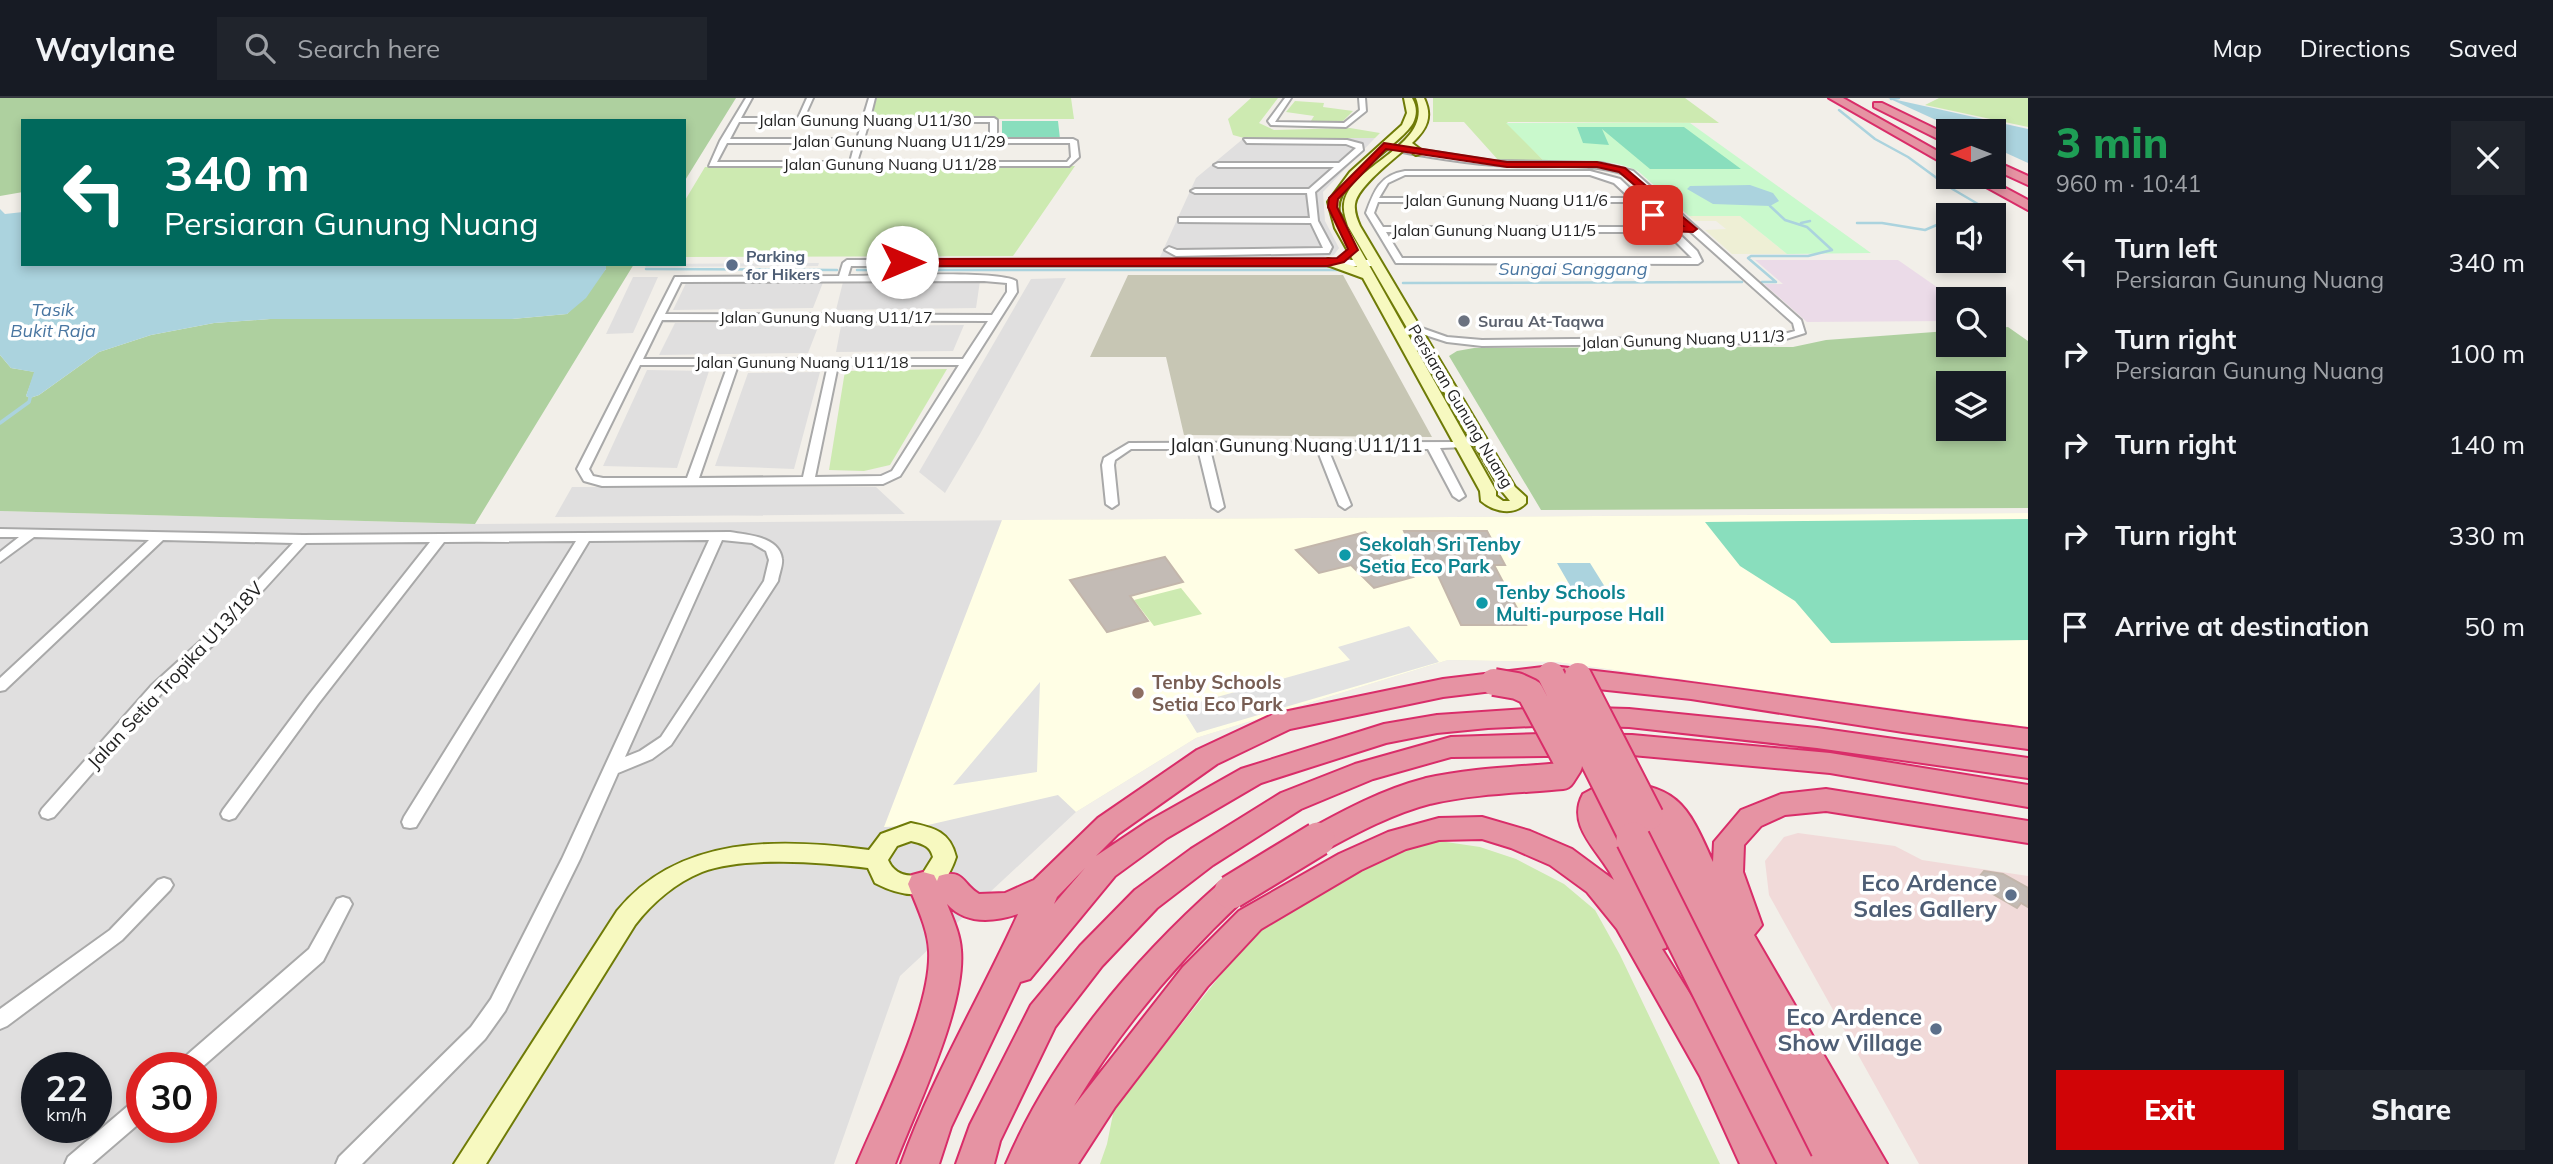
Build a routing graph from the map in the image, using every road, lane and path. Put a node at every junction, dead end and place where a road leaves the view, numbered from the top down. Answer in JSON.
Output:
{"nodes":[{"id":1,"x":749,"y":98,"type":"edge"},
{"id":2,"x":810,"y":98,"type":"edge"},
{"id":3,"x":872,"y":98,"type":"edge"},
{"id":4,"x":1288,"y":98,"type":"edge"},
{"id":5,"x":1362,"y":98,"type":"edge"},
{"id":6,"x":1408,"y":98,"type":"edge"},
{"id":7,"x":1420,"y":98,"type":"edge"},
{"id":8,"x":1835,"y":98,"type":"edge"},
{"id":9,"x":1864,"y":98,"type":"edge"},
{"id":10,"x":737,"y":120,"type":"junction"},
{"id":11,"x":800,"y":120,"type":"junction"},
{"id":12,"x":866,"y":120,"type":"junction"},
{"id":13,"x":1936,"y":134,"type":"edge"},
{"id":14,"x":724,"y":141,"type":"junction"},
{"id":15,"x":859,"y":141,"type":"junction"},
{"id":16,"x":993,"y":141,"type":"junction"},
{"id":17,"x":1247,"y":141,"type":"dead end"},
{"id":18,"x":1395,"y":147,"type":"junction"},
{"id":19,"x":1420,"y":152,"type":"junction"},
{"id":20,"x":1936,"y":155,"type":"edge"},
{"id":21,"x":853,"y":164,"type":"junction"},
{"id":22,"x":1069,"y":164,"type":"joint"},
{"id":23,"x":1218,"y":165,"type":"dead end"},
{"id":24,"x":1340,"y":165,"type":"junction"},
{"id":25,"x":2006,"y":170,"type":"edge"},
{"id":26,"x":2028,"y":181,"type":"edge"},
{"id":27,"x":1997,"y":189,"type":"edge"},
{"id":28,"x":1195,"y":191,"type":"dead end"},
{"id":29,"x":1311,"y":191,"type":"junction"},
{"id":30,"x":1374,"y":200,"type":"junction"},
{"id":31,"x":1637,"y":200,"type":"junction"},
{"id":32,"x":2028,"y":206,"type":"edge"},
{"id":33,"x":1182,"y":219,"type":"dead end"},
{"id":34,"x":1314,"y":220,"type":"junction"},
{"id":35,"x":1668,"y":229,"type":"junction"},
{"id":36,"x":1693,"y":229,"type":"junction"},
{"id":37,"x":1379,"y":230,"type":"junction"},
{"id":38,"x":1169,"y":250,"type":"dead end"},
{"id":39,"x":1353,"y":250,"type":"junction"},
{"id":40,"x":1261,"y":252,"type":"junction"},
{"id":41,"x":1266,"y":263,"type":"junction"},
{"id":42,"x":1328,"y":263,"type":"junction"},
{"id":43,"x":1360,"y":263,"type":"junction"},
{"id":44,"x":1375,"y":263,"type":"junction"},
{"id":45,"x":1368,"y":276,"type":"junction"},
{"id":46,"x":843,"y":279,"type":"junction"},
{"id":47,"x":659,"y":317,"type":"junction"},
{"id":48,"x":993,"y":318,"type":"junction"},
{"id":49,"x":1413,"y":328,"type":"junction"},
{"id":50,"x":1459,"y":342,"type":"junction"},
{"id":51,"x":1430,"y":357,"type":"junction"},
{"id":52,"x":637,"y":362,"type":"junction"},
{"id":53,"x":734,"y":362,"type":"junction"},
{"id":54,"x":834,"y":362,"type":"junction"},
{"id":55,"x":968,"y":362,"type":"junction"},
{"id":56,"x":1321,"y":445,"type":"junction"},
{"id":57,"x":1432,"y":445,"type":"junction"},
{"id":58,"x":1462,"y":445,"type":"junction"},
{"id":59,"x":1203,"y":446,"type":"junction"},
{"id":60,"x":808,"y":480,"type":"junction"},
{"id":61,"x":692,"y":481,"type":"junction"},
{"id":62,"x":1459,"y":496,"type":"dead end"},
{"id":63,"x":1112,"y":504,"type":"dead end"},
{"id":64,"x":1345,"y":505,"type":"dead end"},
{"id":65,"x":1218,"y":507,"type":"dead end"},
{"id":66,"x":0,"y":533,"type":"edge"},
{"id":67,"x":31,"y":534,"type":"junction"},
{"id":68,"x":717,"y":536,"type":"junction"},
{"id":69,"x":159,"y":537,"type":"junction"},
{"id":70,"x":585,"y":537,"type":"junction"},
{"id":71,"x":440,"y":538,"type":"junction"},
{"id":72,"x":303,"y":539,"type":"junction"},
{"id":73,"x":0,"y":558,"type":"edge"},
{"id":74,"x":1564,"y":676,"type":"junction"},
{"id":75,"x":1494,"y":682,"type":"junction"},
{"id":76,"x":0,"y":686,"type":"edge"},
{"id":77,"x":2028,"y":739,"type":"edge"},
{"id":78,"x":2028,"y":768,"type":"edge"},
{"id":79,"x":611,"y":769,"type":"junction"},
{"id":80,"x":2028,"y":796,"type":"edge"},
{"id":81,"x":48,"y":813,"type":"dead end"},
{"id":82,"x":229,"y":814,"type":"dead end"},
{"id":83,"x":410,"y":822,"type":"dead end"},
{"id":84,"x":2028,"y":832,"type":"edge"},
{"id":85,"x":876,"y":860,"type":"junction"},
{"id":86,"x":164,"y":884,"type":"dead end"},
{"id":87,"x":937,"y":885,"type":"junction"},
{"id":88,"x":1045,"y":889,"type":"junction"},
{"id":89,"x":343,"y":904,"type":"dead end"},
{"id":90,"x":1002,"y":988,"type":"junction"},
{"id":91,"x":1778,"y":1003,"type":"junction"},
{"id":92,"x":0,"y":1020,"type":"edge"},
{"id":93,"x":205,"y":1052,"type":"edge"},
{"id":94,"x":1713,"y":1065,"type":"junction"},
{"id":95,"x":126,"y":1121,"type":"edge"},
{"id":96,"x":76,"y":1164,"type":"edge"},
{"id":97,"x":346,"y":1164,"type":"edge"},
{"id":98,"x":469,"y":1164,"type":"edge"},
{"id":99,"x":876,"y":1164,"type":"edge"},
{"id":100,"x":920,"y":1164,"type":"edge"},
{"id":101,"x":975,"y":1164,"type":"edge"},
{"id":102,"x":1025,"y":1164,"type":"edge"},
{"id":103,"x":1056,"y":1164,"type":"edge"},
{"id":104,"x":1759,"y":1164,"type":"edge"},
{"id":105,"x":1796,"y":1164,"type":"edge"},
{"id":106,"x":1832,"y":1164,"type":"edge"},
{"id":107,"x":1868,"y":1164,"type":"edge"}],
"edges":[{"from":1,"to":10,"type":"street"},
{"from":2,"to":11,"type":"street"},
{"from":3,"to":12,"type":"street"},
{"from":4,"to":5,"type":"street"},
{"from":6,"to":18,"type":"street","name":"Persiaran Gunung Nuang"},
{"from":7,"to":18,"type":"street","name":"Persiaran Gunung Nuang"},
{"from":8,"to":20,"type":"highway"},
{"from":9,"to":13,"type":"highway"},
{"from":10,"to":11,"type":"street","name":"Jalan Gunung Nuang U11/30"},
{"from":10,"to":14,"type":"street"},
{"from":11,"to":12,"type":"street","name":"Jalan Gunung Nuang U11/30"},
{"from":12,"to":15,"type":"street"},
{"from":12,"to":16,"type":"street","name":"Jalan Gunung Nuang U11/30"},
{"from":14,"to":15,"type":"street","name":"Jalan Gunung Nuang U11/29"},
{"from":14,"to":21,"type":"street","name":"Jalan Gunung Nuang U11/28"},
{"from":15,"to":16,"type":"street","name":"Jalan Gunung Nuang U11/29"},
{"from":15,"to":21,"type":"street"},
{"from":16,"to":22,"type":"street","name":"Jalan Gunung Nuang U11/29"},
{"from":17,"to":24,"type":"street"},
{"from":18,"to":19,"type":"street"},
{"from":18,"to":19,"type":"street"},
{"from":18,"to":39,"type":"street","name":"Persiaran Gunung Nuang"},
{"from":18,"to":44,"type":"street","name":"Persiaran Gunung Nuang"},
{"from":19,"to":36,"type":"street","name":"Jalan Gunung Nuang U11/3"},
{"from":21,"to":22,"type":"street","name":"Jalan Gunung Nuang U11/28"},
{"from":23,"to":24,"type":"street"},
{"from":24,"to":29,"type":"street"},
{"from":25,"to":26,"type":"highway"},
{"from":27,"to":32,"type":"highway"},
{"from":28,"to":29,"type":"street"},
{"from":29,"to":34,"type":"street"},
{"from":30,"to":31,"type":"street","name":"Jalan Gunung Nuang U11/6"},
{"from":30,"to":31,"type":"street"},
{"from":30,"to":37,"type":"street"},
{"from":31,"to":35,"type":"street"},
{"from":33,"to":34,"type":"street"},
{"from":34,"to":40,"type":"street"},
{"from":35,"to":36,"type":"street","name":"Jalan Gunung Nuang U11/5"},
{"from":35,"to":37,"type":"street","name":"Jalan Gunung Nuang U11/5"},
{"from":35,"to":37,"type":"street"},
{"from":36,"to":50,"type":"street","name":"Jalan Gunung Nuang U11/3"},
{"from":38,"to":40,"type":"street"},
{"from":39,"to":42,"type":"street"},
{"from":39,"to":43,"type":"street","name":"Persiaran Gunung Nuang"},
{"from":40,"to":41,"type":"street"},
{"from":41,"to":42,"type":"street"},
{"from":41,"to":46,"type":"street"},
{"from":42,"to":43,"type":"street"},
{"from":42,"to":45,"type":"street"},
{"from":43,"to":44,"type":"street"},
{"from":43,"to":45,"type":"street","name":"Persiaran Gunung Nuang"},
{"from":44,"to":49,"type":"street","name":"Persiaran Gunung Nuang"},
{"from":45,"to":58,"type":"street","name":"Persiaran Gunung Nuang"},
{"from":46,"to":47,"type":"street"},
{"from":46,"to":48,"type":"street"},
{"from":47,"to":48,"type":"street","name":"Jalan Gunung Nuang U11/17"},
{"from":47,"to":52,"type":"street"},
{"from":48,"to":55,"type":"street"},
{"from":49,"to":50,"type":"street","name":"Jalan Gunung Nuang U11/3"},
{"from":49,"to":51,"type":"street","name":"Persiaran Gunung Nuang"},
{"from":50,"to":51,"type":"street","name":"Jalan Gunung Nuang U11/3"},
{"from":51,"to":58,"type":"street","name":"Persiaran Gunung Nuang"},
{"from":52,"to":53,"type":"street","name":"Jalan Gunung Nuang U11/18"},
{"from":52,"to":61,"type":"street"},
{"from":53,"to":54,"type":"street","name":"Jalan Gunung Nuang U11/18"},
{"from":53,"to":61,"type":"street"},
{"from":54,"to":55,"type":"street","name":"Jalan Gunung Nuang U11/18"},
{"from":54,"to":60,"type":"street"},
{"from":55,"to":60,"type":"street"},
{"from":56,"to":57,"type":"street","name":"Jalan Gunung Nuang U11/11"},
{"from":56,"to":59,"type":"street","name":"Jalan Gunung Nuang U11/11"},
{"from":56,"to":64,"type":"street"},
{"from":57,"to":58,"type":"street","name":"Jalan Gunung Nuang U11/11"},
{"from":57,"to":62,"type":"street"},
{"from":59,"to":63,"type":"street","name":"Jalan Gunung Nuang U11/11"},
{"from":59,"to":65,"type":"street"},
{"from":60,"to":61,"type":"street"},
{"from":66,"to":67,"type":"street"},
{"from":67,"to":69,"type":"street"},
{"from":67,"to":73,"type":"street"},
{"from":68,"to":70,"type":"street"},
{"from":68,"to":79,"type":"street"},
{"from":68,"to":79,"type":"street"},
{"from":69,"to":72,"type":"street"},
{"from":69,"to":76,"type":"street"},
{"from":70,"to":71,"type":"street"},
{"from":70,"to":83,"type":"street"},
{"from":71,"to":72,"type":"street"},
{"from":71,"to":82,"type":"street"},
{"from":72,"to":81,"type":"street","name":"Jalan Setia Tropika U13/18V"},
{"from":74,"to":75,"type":"highway","bridge":true},
{"from":74,"to":77,"type":"highway"},
{"from":74,"to":105,"type":"highway","bridge":true},
{"from":74,"to":106,"type":"highway","bridge":true},
{"from":75,"to":88,"type":"highway"},
{"from":75,"to":102,"type":"highway","bridge":true},
{"from":78,"to":90,"type":"highway"},
{"from":79,"to":97,"type":"street"},
{"from":80,"to":101,"type":"highway"},
{"from":84,"to":91,"type":"highway"},
{"from":85,"to":87,"type":"street"},
{"from":85,"to":87,"type":"street"},
{"from":85,"to":98,"type":"street"},
{"from":86,"to":92,"type":"street"},
{"from":87,"to":88,"type":"highway"},
{"from":87,"to":99,"type":"highway"},
{"from":88,"to":90,"type":"highway"},
{"from":89,"to":93,"type":"street"},
{"from":90,"to":100,"type":"highway"},
{"from":91,"to":94,"type":"highway"},
{"from":91,"to":107,"type":"highway"},
{"from":94,"to":103,"type":"highway"},
{"from":94,"to":104,"type":"highway"},
{"from":95,"to":96,"type":"street"}]}
